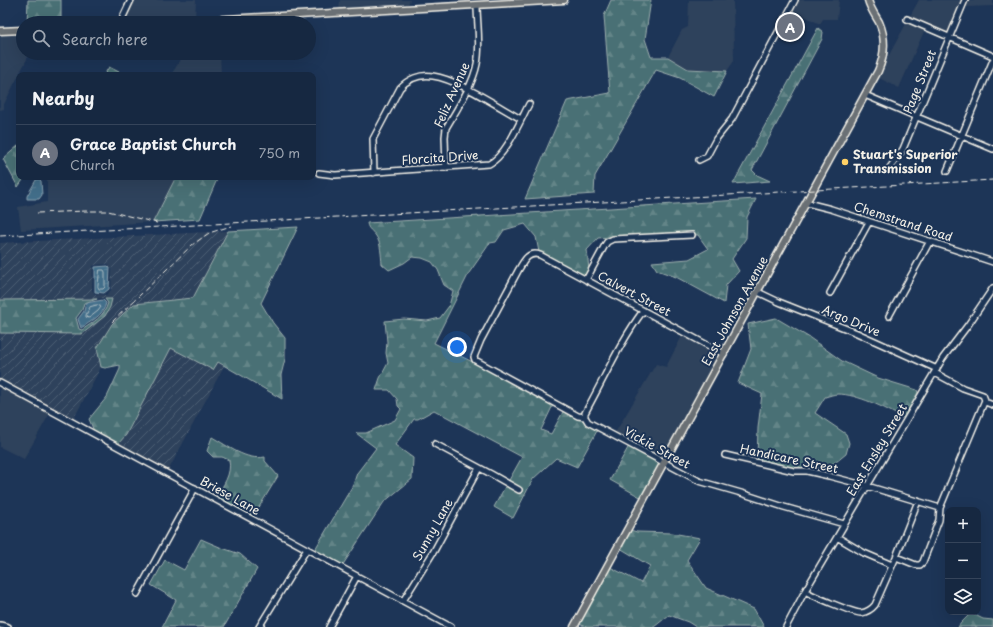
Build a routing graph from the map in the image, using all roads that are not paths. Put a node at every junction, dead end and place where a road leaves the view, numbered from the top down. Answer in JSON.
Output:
{"nodes":[{"id":1,"x":131,"y":0,"type":"edge"},
{"id":2,"x":564,"y":0,"type":"edge"},
{"id":3,"x":795,"y":0,"type":"edge"},
{"id":4,"x":868,"y":0,"type":"edge"},
{"id":5,"x":965,"y":0,"type":"edge"},
{"id":6,"x":477,"y":5,"type":"junction"},
{"id":7,"x":124,"y":16,"type":"edge"},
{"id":8,"x":281,"y":16,"type":"edge"},
{"id":9,"x":907,"y":19,"type":"dead end"},
{"id":10,"x":16,"y":30,"type":"edge"},
{"id":11,"x":0,"y":31,"type":"edge"},
{"id":12,"x":949,"y":37,"type":"junction"},
{"id":13,"x":993,"y":56,"type":"edge"},
{"id":14,"x":993,"y":60,"type":"edge"},
{"id":15,"x":467,"y":89,"type":"junction"},
{"id":16,"x":865,"y":95,"type":"junction"},
{"id":17,"x":529,"y":104,"type":"dead end"},
{"id":18,"x":916,"y":116,"type":"junction"},
{"id":19,"x":521,"y":119,"type":"junction"},
{"id":20,"x":962,"y":135,"type":"junction"},
{"id":21,"x":993,"y":149,"type":"edge"},
{"id":22,"x":698,"y":160,"type":"dead end"},
{"id":23,"x":446,"y":168,"type":"junction"},
{"id":24,"x":889,"y":169,"type":"dead end"},
{"id":25,"x":947,"y":171,"type":"dead end"},
{"id":26,"x":318,"y":173,"type":"dead end"},
{"id":27,"x":374,"y":173,"type":"junction"},
{"id":28,"x":807,"y":203,"type":"junction"},
{"id":29,"x":869,"y":222,"type":"junction"},
{"id":30,"x":692,"y":235,"type":"dead end"},
{"id":31,"x":930,"y":241,"type":"junction"},
{"id":32,"x":993,"y":262,"type":"edge"},
{"id":33,"x":586,"y":280,"type":"junction"},
{"id":34,"x":993,"y":288,"type":"edge"},
{"id":35,"x":758,"y":292,"type":"junction"},
{"id":36,"x":830,"y":293,"type":"dead end"},
{"id":37,"x":644,"y":311,"type":"junction"},
{"id":38,"x":889,"y":316,"type":"dead end"},
{"id":39,"x":724,"y":354,"type":"junction"},
{"id":40,"x":474,"y":359,"type":"joint"},
{"id":41,"x":936,"y":371,"type":"junction"},
{"id":42,"x":0,"y":383,"type":"edge"},
{"id":43,"x":985,"y":402,"type":"junction"},
{"id":44,"x":993,"y":405,"type":"edge"},
{"id":45,"x":585,"y":417,"type":"junction"},
{"id":46,"x":436,"y":444,"type":"dead end"},
{"id":47,"x":725,"y":455,"type":"dead end"},
{"id":48,"x":664,"y":463,"type":"junction"},
{"id":49,"x":479,"y":468,"type":"junction"},
{"id":50,"x":867,"y":486,"type":"junction"},
{"id":51,"x":195,"y":488,"type":"junction"},
{"id":52,"x":519,"y":490,"type":"dead end"},
{"id":53,"x":918,"y":501,"type":"junction"},
{"id":54,"x":940,"y":510,"type":"junction"},
{"id":55,"x":844,"y":524,"type":"junction"},
{"id":56,"x":837,"y":537,"type":"junction"},
{"id":57,"x":306,"y":549,"type":"junction"},
{"id":58,"x":896,"y":557,"type":"junction"},
{"id":59,"x":892,"y":565,"type":"junction"},
{"id":60,"x":357,"y":576,"type":"junction"},
{"id":61,"x":805,"y":591,"type":"junction"},
{"id":62,"x":137,"y":594,"type":"dead end"},
{"id":63,"x":403,"y":601,"type":"junction"},
{"id":64,"x":0,"y":625,"type":"edge"},
{"id":65,"x":576,"y":626,"type":"edge"},
{"id":66,"x":8,"y":627,"type":"edge"},
{"id":67,"x":259,"y":627,"type":"edge"},
{"id":68,"x":329,"y":627,"type":"edge"},
{"id":69,"x":451,"y":627,"type":"edge"},
{"id":70,"x":786,"y":627,"type":"edge"}],
"edges":[{"from":1,"to":7,"type":"street"},
{"from":2,"to":6,"type":"main road"},
{"from":3,"to":22,"type":"street"},
{"from":4,"to":16,"type":"main road","name":"East Johnson Avenue"},
{"from":5,"to":12,"type":"street","name":"Page Street"},
{"from":6,"to":8,"type":"main road"},
{"from":6,"to":15,"type":"street","name":"Feliz Avenue"},
{"from":9,"to":12,"type":"street"},
{"from":10,"to":11,"type":"main road"},
{"from":12,"to":13,"type":"street"},
{"from":12,"to":18,"type":"street","name":"Page Street"},
{"from":14,"to":20,"type":"street"},
{"from":15,"to":19,"type":"street"},
{"from":15,"to":23,"type":"street","name":"Feliz Avenue"},
{"from":15,"to":27,"type":"street"},
{"from":16,"to":18,"type":"street"},
{"from":16,"to":28,"type":"main road","name":"East Johnson Avenue"},
{"from":17,"to":19,"type":"street","name":"Florcita Drive"},
{"from":18,"to":20,"type":"street"},
{"from":18,"to":24,"type":"street","name":"Page Street"},
{"from":19,"to":23,"type":"street","name":"Florcita Drive"},
{"from":20,"to":21,"type":"street"},
{"from":20,"to":25,"type":"street"},
{"from":23,"to":27,"type":"street","name":"Florcita Drive"},
{"from":26,"to":27,"type":"street","name":"Florcita Drive"},
{"from":28,"to":29,"type":"street","name":"Chemstrand Road"},
{"from":28,"to":35,"type":"main road","name":"East Johnson Avenue"},
{"from":29,"to":31,"type":"street","name":"Chemstrand Road"},
{"from":29,"to":36,"type":"street"},
{"from":30,"to":33,"type":"street"},
{"from":31,"to":32,"type":"street","name":"Chemstrand Road"},
{"from":31,"to":38,"type":"street"},
{"from":33,"to":37,"type":"street","name":"Calvert Street"},
{"from":33,"to":40,"type":"street","name":"Calvert Street"},
{"from":34,"to":41,"type":"street","name":"East Ensley Street"},
{"from":35,"to":39,"type":"main road","name":"East Johnson Avenue"},
{"from":35,"to":41,"type":"street","name":"Argo Drive"},
{"from":37,"to":39,"type":"street","name":"Calvert Street"},
{"from":37,"to":45,"type":"street"},
{"from":39,"to":48,"type":"main road","name":"East Johnson Avenue"},
{"from":40,"to":45,"type":"street","name":"Vickie Street"},
{"from":41,"to":43,"type":"street","name":"Argo Drive"},
{"from":41,"to":50,"type":"street","name":"East Ensley Street"},
{"from":42,"to":51,"type":"street","name":"Briese Lane"},
{"from":43,"to":44,"type":"street","name":"Argo Drive"},
{"from":43,"to":54,"type":"street"},
{"from":45,"to":48,"type":"street","name":"Vickie Street"},
{"from":46,"to":49,"type":"street"},
{"from":47,"to":50,"type":"street","name":"Handicare Street"},
{"from":48,"to":55,"type":"street","name":"Vickie Street"},
{"from":48,"to":65,"type":"main road","name":"East Johnson Avenue"},
{"from":49,"to":52,"type":"street"},
{"from":49,"to":63,"type":"street","name":"Sunny Lane"},
{"from":50,"to":53,"type":"street","name":"Handicare Street"},
{"from":50,"to":55,"type":"street","name":"East Ensley Street"},
{"from":51,"to":57,"type":"street","name":"Briese Lane"},
{"from":51,"to":62,"type":"street"},
{"from":53,"to":54,"type":"street","name":"Handicare Street"},
{"from":53,"to":58,"type":"street"},
{"from":54,"to":58,"type":"street"},
{"from":55,"to":56,"type":"street","name":"East Ensley Street"},
{"from":56,"to":59,"type":"street"},
{"from":56,"to":61,"type":"street","name":"East Ensley Street"},
{"from":57,"to":60,"type":"street","name":"Briese Lane"},
{"from":57,"to":67,"type":"street"},
{"from":58,"to":59,"type":"street"},
{"from":59,"to":61,"type":"street"},
{"from":60,"to":63,"type":"street","name":"Briese Lane"},
{"from":60,"to":68,"type":"street"},
{"from":61,"to":70,"type":"street","name":"East Ensley Street"},
{"from":63,"to":69,"type":"street","name":"Briese Lane"},
{"from":64,"to":66,"type":"street"}]}
